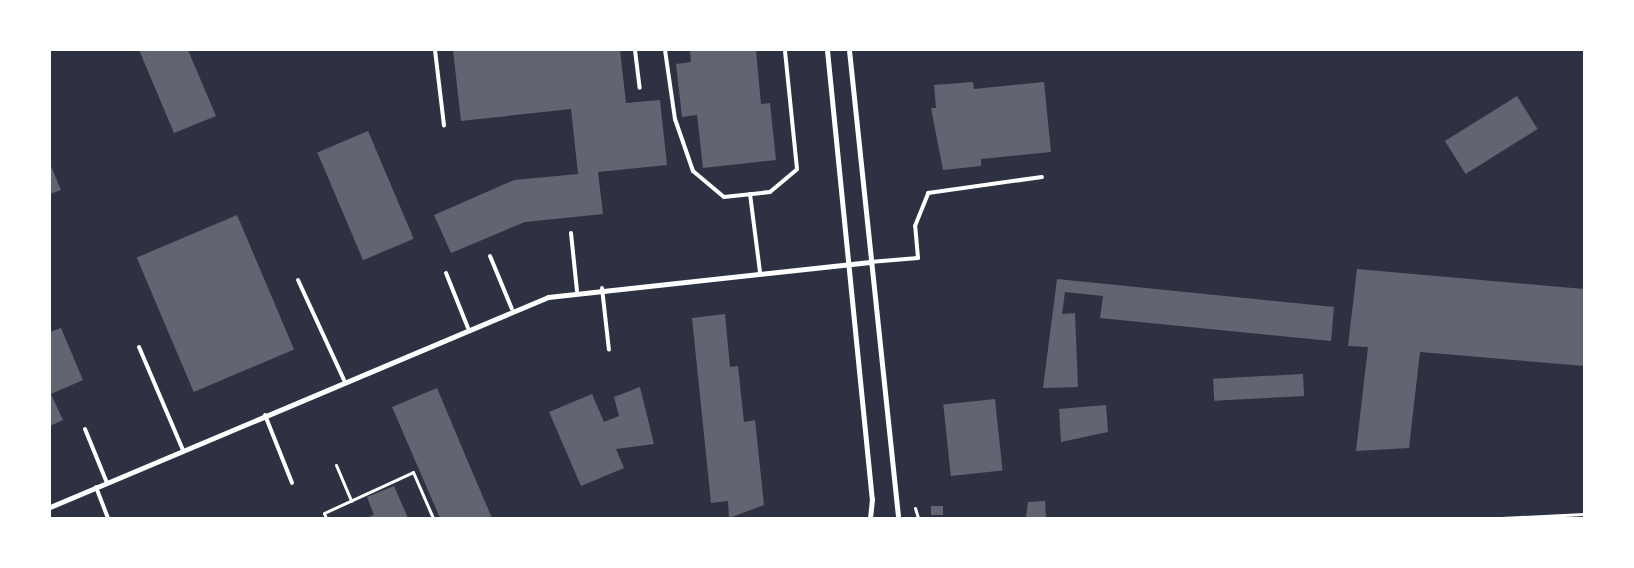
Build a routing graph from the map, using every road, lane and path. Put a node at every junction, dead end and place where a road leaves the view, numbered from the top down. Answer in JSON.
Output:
{"nodes":[{"id":1,"x":435,"y":50,"type":"edge"},
{"id":2,"x":635,"y":50,"type":"edge"},
{"id":3,"x":665,"y":50,"type":"edge"},
{"id":4,"x":785,"y":50,"type":"edge"},
{"id":5,"x":827,"y":50,"type":"edge"},
{"id":6,"x":849,"y":50,"type":"edge"},
{"id":7,"x":640,"y":88,"type":"dead end"},
{"id":8,"x":444,"y":125,"type":"dead end"},
{"id":9,"x":1042,"y":177,"type":"dead end"},
{"id":10,"x":750,"y":194,"type":"junction"},
{"id":11,"x":571,"y":232,"type":"dead end"},
{"id":12,"x":490,"y":256,"type":"dead end"},
{"id":13,"x":870,"y":262,"type":"junction"},
{"id":14,"x":850,"y":264,"type":"junction"},
{"id":15,"x":760,"y":272,"type":"junction"},
{"id":16,"x":446,"y":273,"type":"dead end"},
{"id":17,"x":298,"y":280,"type":"dead end"},
{"id":18,"x":602,"y":288,"type":"junction"},
{"id":19,"x":577,"y":291,"type":"junction"},
{"id":20,"x":512,"y":309,"type":"junction"},
{"id":21,"x":468,"y":328,"type":"junction"},
{"id":22,"x":139,"y":347,"type":"dead end"},
{"id":23,"x":609,"y":350,"type":"dead end"},
{"id":24,"x":344,"y":380,"type":"junction"},
{"id":25,"x":265,"y":415,"type":"junction"},
{"id":26,"x":85,"y":428,"type":"dead end"},
{"id":27,"x":183,"y":450,"type":"junction"},
{"id":28,"x":336,"y":465,"type":"dead end"},
{"id":29,"x":107,"y":483,"type":"junction"},
{"id":30,"x":292,"y":483,"type":"dead end"},
{"id":31,"x":96,"y":487,"type":"junction"},
{"id":32,"x":350,"y":501,"type":"junction"},
{"id":33,"x":50,"y":507,"type":"edge"},
{"id":34,"x":1584,"y":514,"type":"edge"},
{"id":35,"x":108,"y":518,"type":"edge"},
{"id":36,"x":326,"y":518,"type":"edge"},
{"id":37,"x":433,"y":518,"type":"edge"},
{"id":38,"x":870,"y":518,"type":"edge"},
{"id":39,"x":898,"y":518,"type":"edge"},
{"id":40,"x":1501,"y":518,"type":"edge"}],
"edges":[{"from":1,"to":8,"type":"lane"},
{"from":2,"to":7,"type":"lane"},
{"from":3,"to":10,"type":"lane"},
{"from":4,"to":10,"type":"lane"},
{"from":5,"to":14,"type":"street"},
{"from":6,"to":13,"type":"street"},
{"from":9,"to":13,"type":"lane"},
{"from":10,"to":15,"type":"lane"},
{"from":11,"to":19,"type":"lane"},
{"from":12,"to":20,"type":"lane"},
{"from":13,"to":14,"type":"street"},
{"from":13,"to":39,"type":"street"},
{"from":14,"to":15,"type":"street"},
{"from":14,"to":38,"type":"street"},
{"from":15,"to":18,"type":"street"},
{"from":16,"to":21,"type":"lane"},
{"from":17,"to":24,"type":"lane"},
{"from":18,"to":19,"type":"street"},
{"from":18,"to":23,"type":"lane"},
{"from":19,"to":20,"type":"street"},
{"from":20,"to":21,"type":"street"},
{"from":21,"to":24,"type":"street"},
{"from":22,"to":27,"type":"lane"},
{"from":24,"to":25,"type":"street"},
{"from":25,"to":27,"type":"street"},
{"from":25,"to":30,"type":"lane"},
{"from":26,"to":29,"type":"lane"},
{"from":27,"to":29,"type":"street"},
{"from":28,"to":32,"type":"path"},
{"from":29,"to":31,"type":"street"},
{"from":31,"to":33,"type":"street"},
{"from":31,"to":35,"type":"lane"},
{"from":32,"to":36,"type":"path"},
{"from":32,"to":37,"type":"path"},
{"from":34,"to":40,"type":"path"}]}
